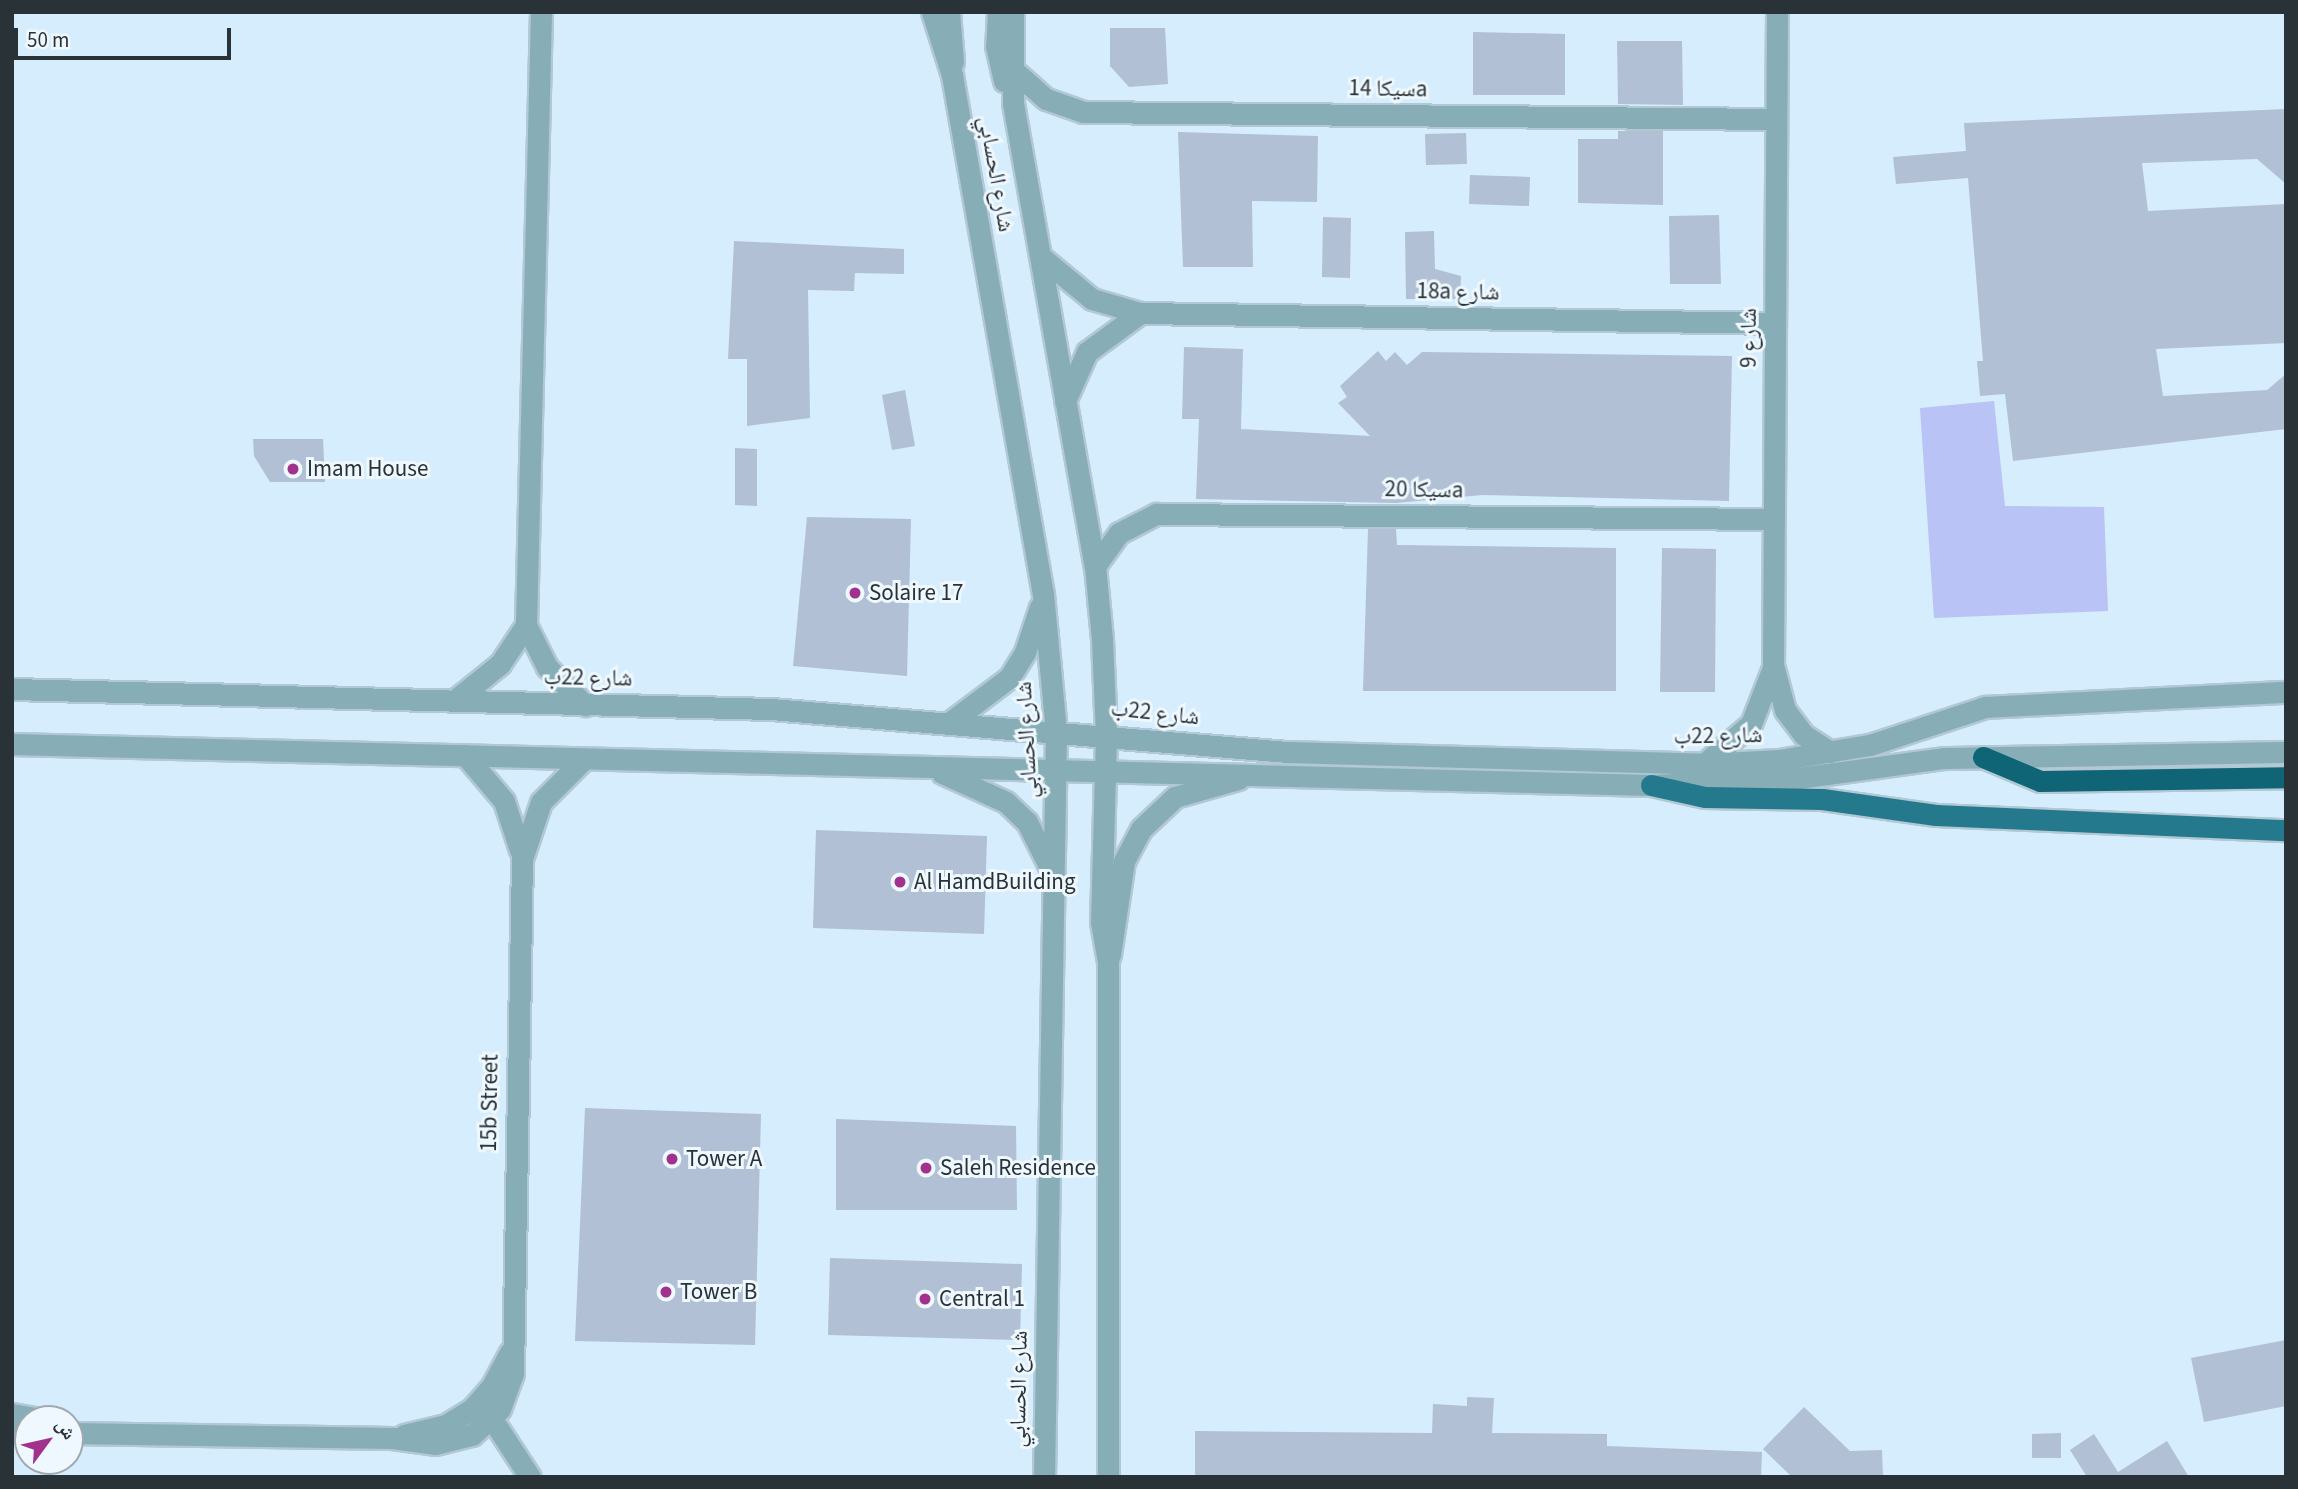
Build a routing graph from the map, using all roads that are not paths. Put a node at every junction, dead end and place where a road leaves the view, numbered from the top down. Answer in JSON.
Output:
{"nodes":[{"id":1,"x":541,"y":12,"type":"edge"},
{"id":2,"x":932,"y":12,"type":"edge"},
{"id":3,"x":949,"y":12,"type":"edge"},
{"id":4,"x":999,"y":12,"type":"edge"},
{"id":5,"x":1013,"y":12,"type":"edge"},
{"id":6,"x":1777,"y":12,"type":"edge"},
{"id":7,"x":1013,"y":70,"type":"junction"},
{"id":8,"x":952,"y":75,"type":"junction"},
{"id":9,"x":1013,"y":103,"type":"junction"},
{"id":10,"x":1776,"y":119,"type":"junction"},
{"id":11,"x":1041,"y":257,"type":"junction"},
{"id":12,"x":1140,"y":313,"type":"junction"},
{"id":13,"x":1775,"y":323,"type":"junction"},
{"id":14,"x":1065,"y":401,"type":"junction"},
{"id":15,"x":1774,"y":519,"type":"junction"},
{"id":16,"x":1095,"y":566,"type":"junction"},
{"id":17,"x":1043,"y":594,"type":"junction"},
{"id":18,"x":526,"y":625,"type":"junction"},
{"id":19,"x":1773,"y":665,"type":"junction"},
{"id":20,"x":14,"y":688,"type":"edge"},
{"id":21,"x":2286,"y":692,"type":"edge"},
{"id":22,"x":454,"y":701,"type":"junction"},
{"id":23,"x":585,"y":705,"type":"junction"},
{"id":24,"x":948,"y":723,"type":"junction"},
{"id":25,"x":1056,"y":731,"type":"junction"},
{"id":26,"x":1106,"y":734,"type":"junction"},
{"id":27,"x":13,"y":744,"type":"edge"},
{"id":28,"x":1830,"y":752,"type":"junction"},
{"id":29,"x":2286,"y":752,"type":"edge"},
{"id":30,"x":465,"y":755,"type":"junction"},
{"id":31,"x":1983,"y":757,"type":"junction"},
{"id":32,"x":584,"y":759,"type":"junction"},
{"id":33,"x":1704,"y":764,"type":"junction"},
{"id":34,"x":923,"y":768,"type":"junction"},
{"id":35,"x":1056,"y":768,"type":"junction"},
{"id":36,"x":1105,"y":769,"type":"junction"},
{"id":37,"x":1264,"y":773,"type":"junction"},
{"id":38,"x":2286,"y":777,"type":"edge"},
{"id":39,"x":1651,"y":785,"type":"junction"},
{"id":40,"x":2286,"y":830,"type":"edge"},
{"id":41,"x":522,"y":859,"type":"junction"},
{"id":42,"x":1056,"y":888,"type":"junction"},
{"id":43,"x":1108,"y":961,"type":"junction"},
{"id":44,"x":512,"y":1349,"type":"junction"},
{"id":45,"x":492,"y":1419,"type":"junction"},
{"id":46,"x":84,"y":1429,"type":"edge"},
{"id":47,"x":392,"y":1438,"type":"junction"},
{"id":48,"x":530,"y":1477,"type":"edge"},
{"id":49,"x":1044,"y":1477,"type":"edge"},
{"id":50,"x":1108,"y":1477,"type":"edge"}],
"edges":[{"from":1,"to":18,"type":"street"},
{"from":2,"to":8,"type":"street","name":"شارع الحسابي"},
{"from":3,"to":8,"type":"street"},
{"from":4,"to":9,"type":"street"},
{"from":5,"to":7,"type":"street","name":"شارع الحسابي"},
{"from":6,"to":10,"type":"street","name":"شارع 9"},
{"from":7,"to":9,"type":"street","name":"شارع الحسابي"},
{"from":7,"to":10,"type":"street","name":"سيكا 14a"},
{"from":8,"to":17,"type":"street","name":"شارع الحسابي"},
{"from":9,"to":11,"type":"street","name":"شارع الحسابي"},
{"from":10,"to":13,"type":"street","name":"شارع 9"},
{"from":11,"to":12,"type":"street","name":"18a شارع"},
{"from":11,"to":14,"type":"street","name":"شارع الحسابي"},
{"from":12,"to":13,"type":"street","name":"18a شارع"},
{"from":12,"to":14,"type":"street"},
{"from":13,"to":15,"type":"street","name":"شارع 9"},
{"from":14,"to":16,"type":"street","name":"شارع الحسابي"},
{"from":15,"to":16,"type":"street","name":"سيكا 20a"},
{"from":15,"to":19,"type":"street","name":"شارع 9"},
{"from":16,"to":26,"type":"street","name":"شارع الحسابي"},
{"from":17,"to":24,"type":"street"},
{"from":17,"to":25,"type":"street","name":"شارع الحسابي"},
{"from":18,"to":22,"type":"street"},
{"from":18,"to":23,"type":"street"},
{"from":19,"to":28,"type":"street","name":"شارع 9"},
{"from":19,"to":33,"type":"street","name":"شارع 9"},
{"from":20,"to":22,"type":"street","name":"شارع 22ب"},
{"from":21,"to":28,"type":"street","name":"شارع 22ب"},
{"from":22,"to":23,"type":"street","name":"شارع 22ب"},
{"from":23,"to":24,"type":"street","name":"شارع 22ب"},
{"from":24,"to":25,"type":"street","name":"شارع 22ب"},
{"from":25,"to":26,"type":"street","name":"شارع 22ب"},
{"from":25,"to":35,"type":"street","name":"شارع الحسابي"},
{"from":26,"to":33,"type":"street","name":"شارع 22ب"},
{"from":26,"to":36,"type":"street","name":"شارع الحسابي"},
{"from":27,"to":30,"type":"street","name":"شارع 22ب"},
{"from":28,"to":33,"type":"street","name":"شارع 22ب"},
{"from":29,"to":31,"type":"street","name":"شارع 22ب"},
{"from":30,"to":32,"type":"street","name":"شارع 22ب"},
{"from":30,"to":41,"type":"street","name":"15b Street"},
{"from":31,"to":38,"type":"highway"},
{"from":31,"to":39,"type":"street","name":"شارع 22ب"},
{"from":32,"to":34,"type":"street","name":"شارع 22ب"},
{"from":32,"to":41,"type":"street","name":"15b Street"},
{"from":34,"to":35,"type":"street","name":"شارع 22ب"},
{"from":34,"to":42,"type":"street"},
{"from":35,"to":36,"type":"street","name":"شارع 22ب"},
{"from":35,"to":42,"type":"street","name":"شارع الحسابي"},
{"from":36,"to":37,"type":"street","name":"شارع 22ب"},
{"from":36,"to":43,"type":"street","name":"شارع الحسابي"},
{"from":37,"to":39,"type":"street","name":"شارع 22ب"},
{"from":37,"to":43,"type":"street"},
{"from":39,"to":40,"type":"main road"},
{"from":41,"to":44,"type":"street","name":"15b Street"},
{"from":42,"to":49,"type":"street","name":"شارع الحسابي"},
{"from":43,"to":50,"type":"street","name":"شارع الحسابي"},
{"from":44,"to":45,"type":"street","name":"15b Street"},
{"from":44,"to":47,"type":"street","name":"15b Street"},
{"from":45,"to":47,"type":"street","name":"15b Street"},
{"from":45,"to":48,"type":"street"},
{"from":46,"to":47,"type":"street","name":"15b Street"}]}
